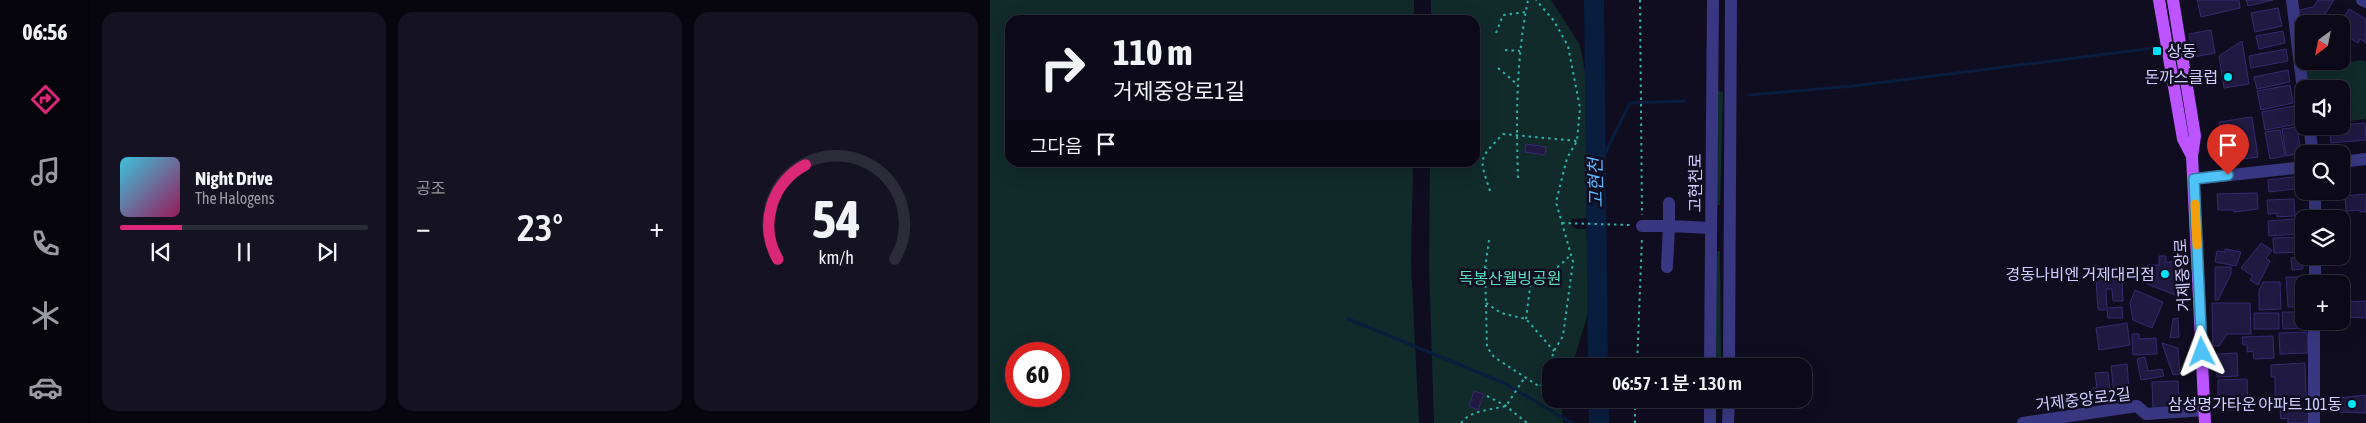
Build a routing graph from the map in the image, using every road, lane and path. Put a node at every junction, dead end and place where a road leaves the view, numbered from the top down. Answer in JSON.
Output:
{"nodes":[{"id":1,"x":1528,"y":0,"type":"edge"},
{"id":2,"x":1536,"y":0,"type":"edge"},
{"id":3,"x":1640,"y":0,"type":"edge"},
{"id":4,"x":1713,"y":0,"type":"edge"},
{"id":5,"x":1731,"y":0,"type":"edge"},
{"id":6,"x":2159,"y":0,"type":"edge"},
{"id":7,"x":2173,"y":0,"type":"edge"},
{"id":8,"x":2292,"y":0,"type":"edge"},
{"id":9,"x":2362,"y":0,"type":"edge"},
{"id":10,"x":2366,"y":2,"type":"edge"},
{"id":11,"x":1526,"y":12,"type":"junction"},
{"id":12,"x":1496,"y":32,"type":"dead end"},
{"id":13,"x":1505,"y":50,"type":"dead end"},
{"id":14,"x":1520,"y":51,"type":"junction"},
{"id":15,"x":1498,"y":68,"type":"dead end"},
{"id":16,"x":2302,"y":80,"type":"edge"},
{"id":17,"x":1517,"y":84,"type":"junction"},
{"id":18,"x":1642,"y":110,"type":"dead end"},
{"id":19,"x":1517,"y":134,"type":"junction"},
{"id":20,"x":1576,"y":141,"type":"junction"},
{"id":21,"x":2192,"y":156,"type":"junction"},
{"id":22,"x":2366,"y":159,"type":"edge"},
{"id":23,"x":2350,"y":161,"type":"edge"},
{"id":24,"x":2295,"y":168,"type":"edge"},
{"id":25,"x":1518,"y":178,"type":"dead end"},
{"id":26,"x":2194,"y":179,"type":"junction"},
{"id":27,"x":1490,"y":191,"type":"dead end"},
{"id":28,"x":1669,"y":203,"type":"dead end"},
{"id":29,"x":1562,"y":223,"type":"junction"},
{"id":30,"x":1642,"y":226,"type":"joint"},
{"id":31,"x":1669,"y":226,"type":"junction"},
{"id":32,"x":1711,"y":228,"type":"junction"},
{"id":33,"x":1488,"y":240,"type":"dead end"},
{"id":34,"x":1571,"y":254,"type":"junction"},
{"id":35,"x":1667,"y":267,"type":"dead end"},
{"id":36,"x":1485,"y":268,"type":"junction"},
{"id":37,"x":1531,"y":280,"type":"junction"},
{"id":38,"x":1486,"y":303,"type":"junction"},
{"id":39,"x":1526,"y":319,"type":"junction"},
{"id":40,"x":2314,"y":330,"type":"edge"},
{"id":41,"x":1554,"y":351,"type":"junction"},
{"id":42,"x":1710,"y":358,"type":"edge"},
{"id":43,"x":1729,"y":358,"type":"edge"},
{"id":44,"x":1525,"y":377,"type":"junction"},
{"id":45,"x":1487,"y":396,"type":"dead end"},
{"id":46,"x":1506,"y":406,"type":"junction"},
{"id":47,"x":1635,"y":408,"type":"edge"},
{"id":48,"x":1710,"y":408,"type":"edge"},
{"id":49,"x":1728,"y":408,"type":"edge"},
{"id":50,"x":2205,"y":417,"type":"edge"},
{"id":51,"x":1461,"y":423,"type":"edge"},
{"id":52,"x":1527,"y":423,"type":"edge"},
{"id":53,"x":1635,"y":423,"type":"edge"},
{"id":54,"x":1710,"y":423,"type":"edge"},
{"id":55,"x":1728,"y":423,"type":"edge"},
{"id":56,"x":2023,"y":423,"type":"edge"},
{"id":57,"x":2314,"y":423,"type":"edge"}],
"edges":[{"from":1,"to":11,"type":"path"},
{"from":2,"to":20,"type":"path"},
{"from":3,"to":18,"type":"path"},
{"from":4,"to":32,"type":"street","name":"고현천로"},
{"from":5,"to":43,"type":"street"},
{"from":6,"to":21,"type":"main road","name":"거제중앙로"},
{"from":7,"to":21,"type":"main road","name":"거제중앙로"},
{"from":8,"to":16,"type":"street"},
{"from":9,"to":10,"type":"street"},
{"from":11,"to":12,"type":"path"},
{"from":11,"to":14,"type":"path"},
{"from":13,"to":14,"type":"path"},
{"from":14,"to":17,"type":"path"},
{"from":15,"to":17,"type":"path"},
{"from":17,"to":19,"type":"path"},
{"from":19,"to":20,"type":"path"},
{"from":19,"to":25,"type":"path"},
{"from":19,"to":27,"type":"path"},
{"from":20,"to":29,"type":"path"},
{"from":21,"to":26,"type":"main road","name":"거제중앙로"},
{"from":22,"to":23,"type":"street"},
{"from":24,"to":26,"type":"street"},
{"from":26,"to":50,"type":"main road","name":"거제중앙로"},
{"from":28,"to":31,"type":"street"},
{"from":29,"to":30,"type":"path"},
{"from":29,"to":34,"type":"path"},
{"from":30,"to":31,"type":"street"},
{"from":31,"to":32,"type":"street"},
{"from":31,"to":35,"type":"street"},
{"from":32,"to":42,"type":"street","name":"고현천로"},
{"from":33,"to":36,"type":"path"},
{"from":34,"to":37,"type":"path"},
{"from":34,"to":41,"type":"path"},
{"from":36,"to":37,"type":"path"},
{"from":36,"to":38,"type":"path"},
{"from":37,"to":39,"type":"path"},
{"from":38,"to":39,"type":"path"},
{"from":38,"to":44,"type":"path"},
{"from":39,"to":41,"type":"path"},
{"from":40,"to":57,"type":"street"},
{"from":41,"to":44,"type":"path"},
{"from":44,"to":46,"type":"path"},
{"from":45,"to":46,"type":"path"},
{"from":46,"to":51,"type":"path"},
{"from":46,"to":52,"type":"path"},
{"from":47,"to":53,"type":"path"},
{"from":48,"to":54,"type":"street"},
{"from":49,"to":55,"type":"street"},
{"from":50,"to":56,"type":"street","name":"거제중앙로2길"}]}
